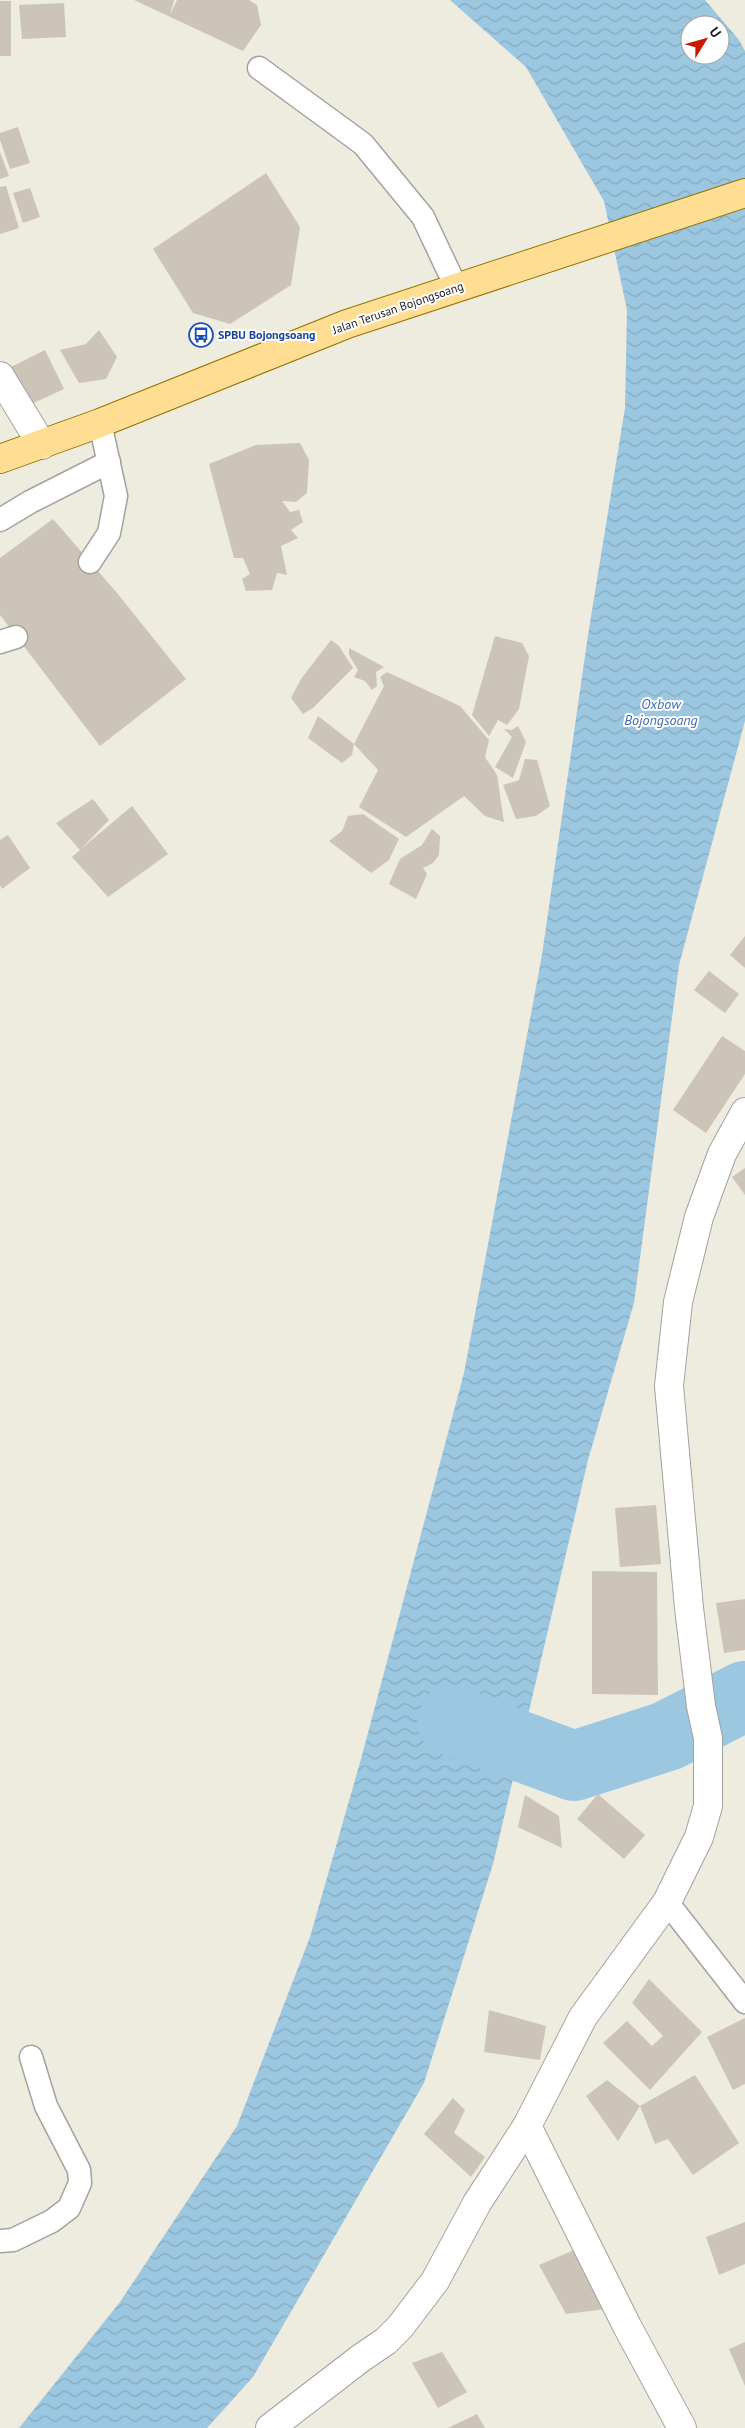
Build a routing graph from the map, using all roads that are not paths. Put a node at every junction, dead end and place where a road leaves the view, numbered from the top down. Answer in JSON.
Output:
{"nodes":[{"id":1,"x":259,"y":68,"type":"dead end"},
{"id":2,"x":745,"y":193,"type":"edge"},
{"id":3,"x":456,"y":287,"type":"junction"},
{"id":4,"x":0,"y":376,"type":"edge"},
{"id":5,"x":100,"y":423,"type":"junction"},
{"id":6,"x":42,"y":445,"type":"junction"},
{"id":7,"x":0,"y":459,"type":"edge"},
{"id":8,"x":109,"y":462,"type":"junction"},
{"id":9,"x":0,"y":520,"type":"edge"},
{"id":10,"x":90,"y":562,"type":"dead end"},
{"id":11,"x":745,"y":1112,"type":"edge"},
{"id":12,"x":667,"y":1902,"type":"junction"},
{"id":13,"x":745,"y":2002,"type":"edge"},
{"id":14,"x":31,"y":2057,"type":"dead end"},
{"id":15,"x":527,"y":2126,"type":"junction"},
{"id":16,"x":0,"y":2241,"type":"edge"},
{"id":17,"x":270,"y":2428,"type":"edge"},
{"id":18,"x":682,"y":2428,"type":"edge"}],
"edges":[{"from":1,"to":3,"type":"lane"},
{"from":2,"to":3,"type":"main road","name":"Jalan Terusan Bojongsoang"},
{"from":3,"to":5,"type":"main road","name":"Jalan Terusan Bojongsoang"},
{"from":4,"to":6,"type":"street"},
{"from":5,"to":6,"type":"main road","name":"Jalan Terusan Bojongsoang"},
{"from":5,"to":8,"type":"lane"},
{"from":6,"to":7,"type":"main road","name":"Jalan Terusan Bojongsoang"},
{"from":8,"to":9,"type":"lane"},
{"from":8,"to":10,"type":"lane"},
{"from":11,"to":12,"type":"street"},
{"from":12,"to":13,"type":"lane"},
{"from":12,"to":15,"type":"street"},
{"from":14,"to":16,"type":"lane"},
{"from":15,"to":17,"type":"street"},
{"from":15,"to":18,"type":"street"}]}
